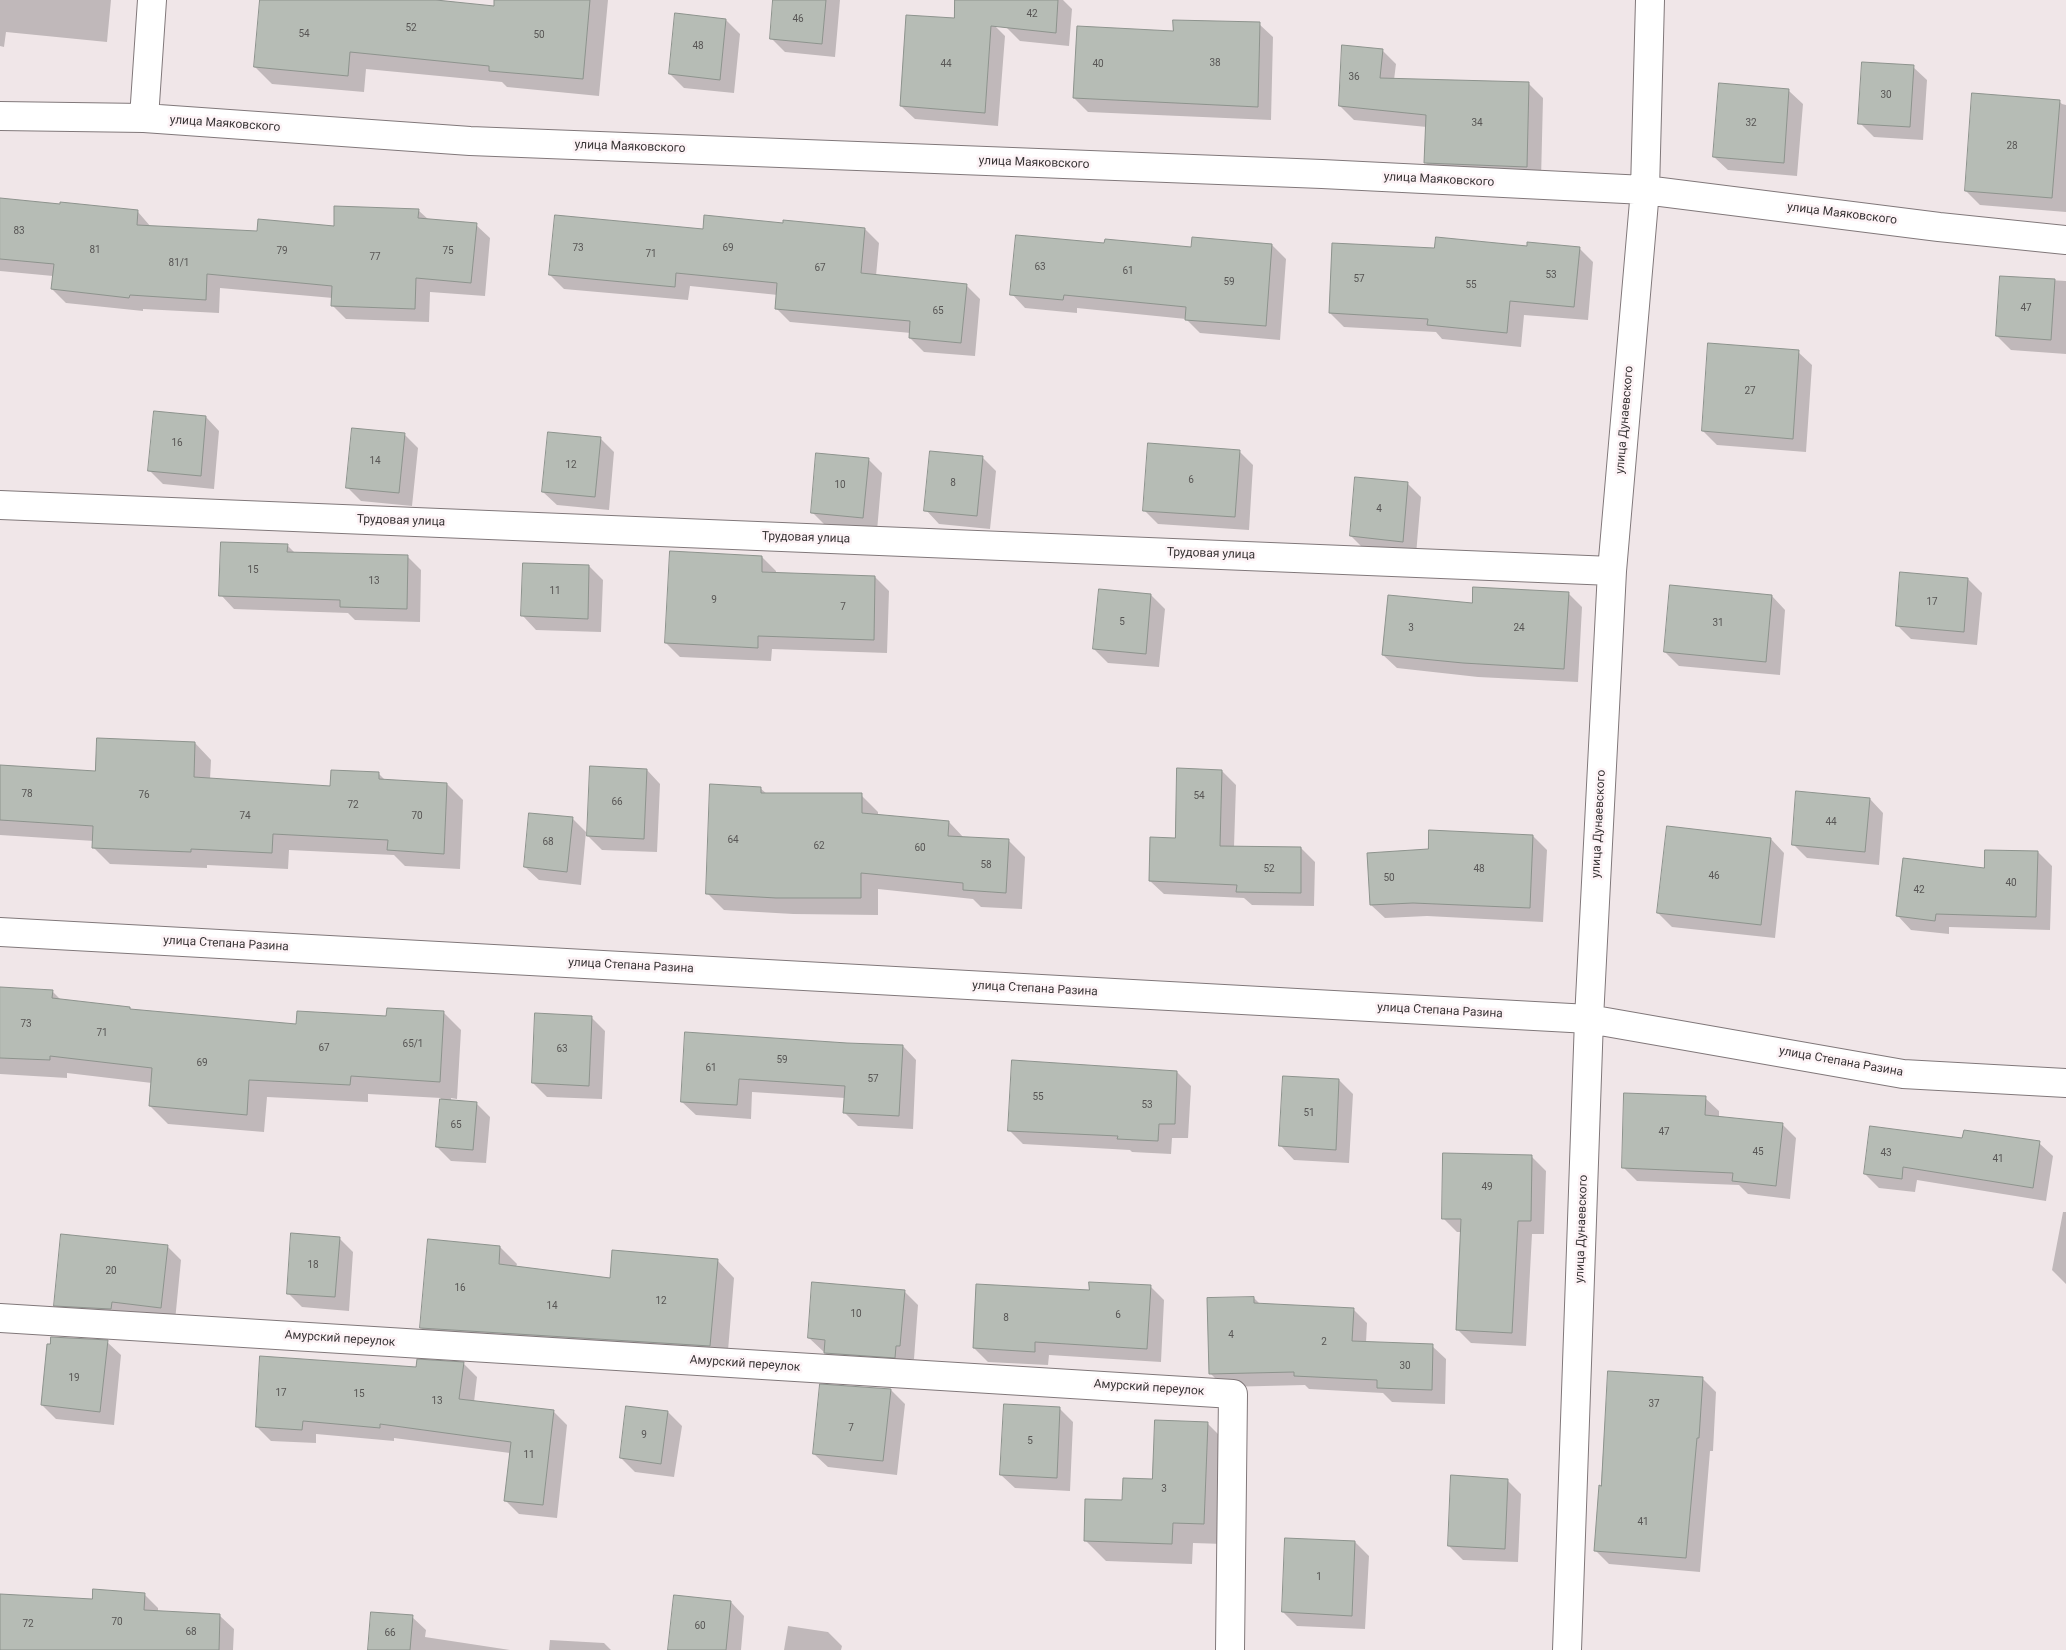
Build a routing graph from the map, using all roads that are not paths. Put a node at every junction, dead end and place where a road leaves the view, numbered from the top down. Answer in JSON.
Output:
{"nodes":[{"id":1,"x":152,"y":0,"type":"edge"},
{"id":2,"x":1650,"y":0,"type":"edge"},
{"id":3,"x":0,"y":116,"type":"edge"},
{"id":4,"x":144,"y":118,"type":"junction"},
{"id":5,"x":1645,"y":190,"type":"junction"},
{"id":6,"x":2066,"y":240,"type":"edge"},
{"id":7,"x":0,"y":505,"type":"edge"},
{"id":8,"x":1612,"y":571,"type":"junction"},
{"id":9,"x":0,"y":932,"type":"edge"},
{"id":10,"x":1589,"y":1019,"type":"junction"},
{"id":11,"x":2066,"y":1083,"type":"edge"},
{"id":12,"x":0,"y":1318,"type":"edge"},
{"id":13,"x":1230,"y":1650,"type":"edge"},
{"id":14,"x":1567,"y":1650,"type":"edge"}],
"edges":[{"from":1,"to":4,"type":"street"},
{"from":2,"to":5,"type":"street","name":"улица Дунаевского"},
{"from":3,"to":4,"type":"street","name":"улица Маяковского"},
{"from":4,"to":5,"type":"street","name":"улица Маяковского"},
{"from":5,"to":6,"type":"street","name":"улица Маяковского"},
{"from":5,"to":8,"type":"street","name":"улица Дунаевского"},
{"from":7,"to":8,"type":"street","name":"Трудовая улица"},
{"from":8,"to":10,"type":"street","name":"улица Дунаевского"},
{"from":9,"to":10,"type":"street","name":"улица Степана Разина"},
{"from":10,"to":11,"type":"street","name":"улица Степана Разина"},
{"from":10,"to":14,"type":"street","name":"улица Дунаевского"},
{"from":12,"to":13,"type":"street","name":"Амурский переулок"}]}
